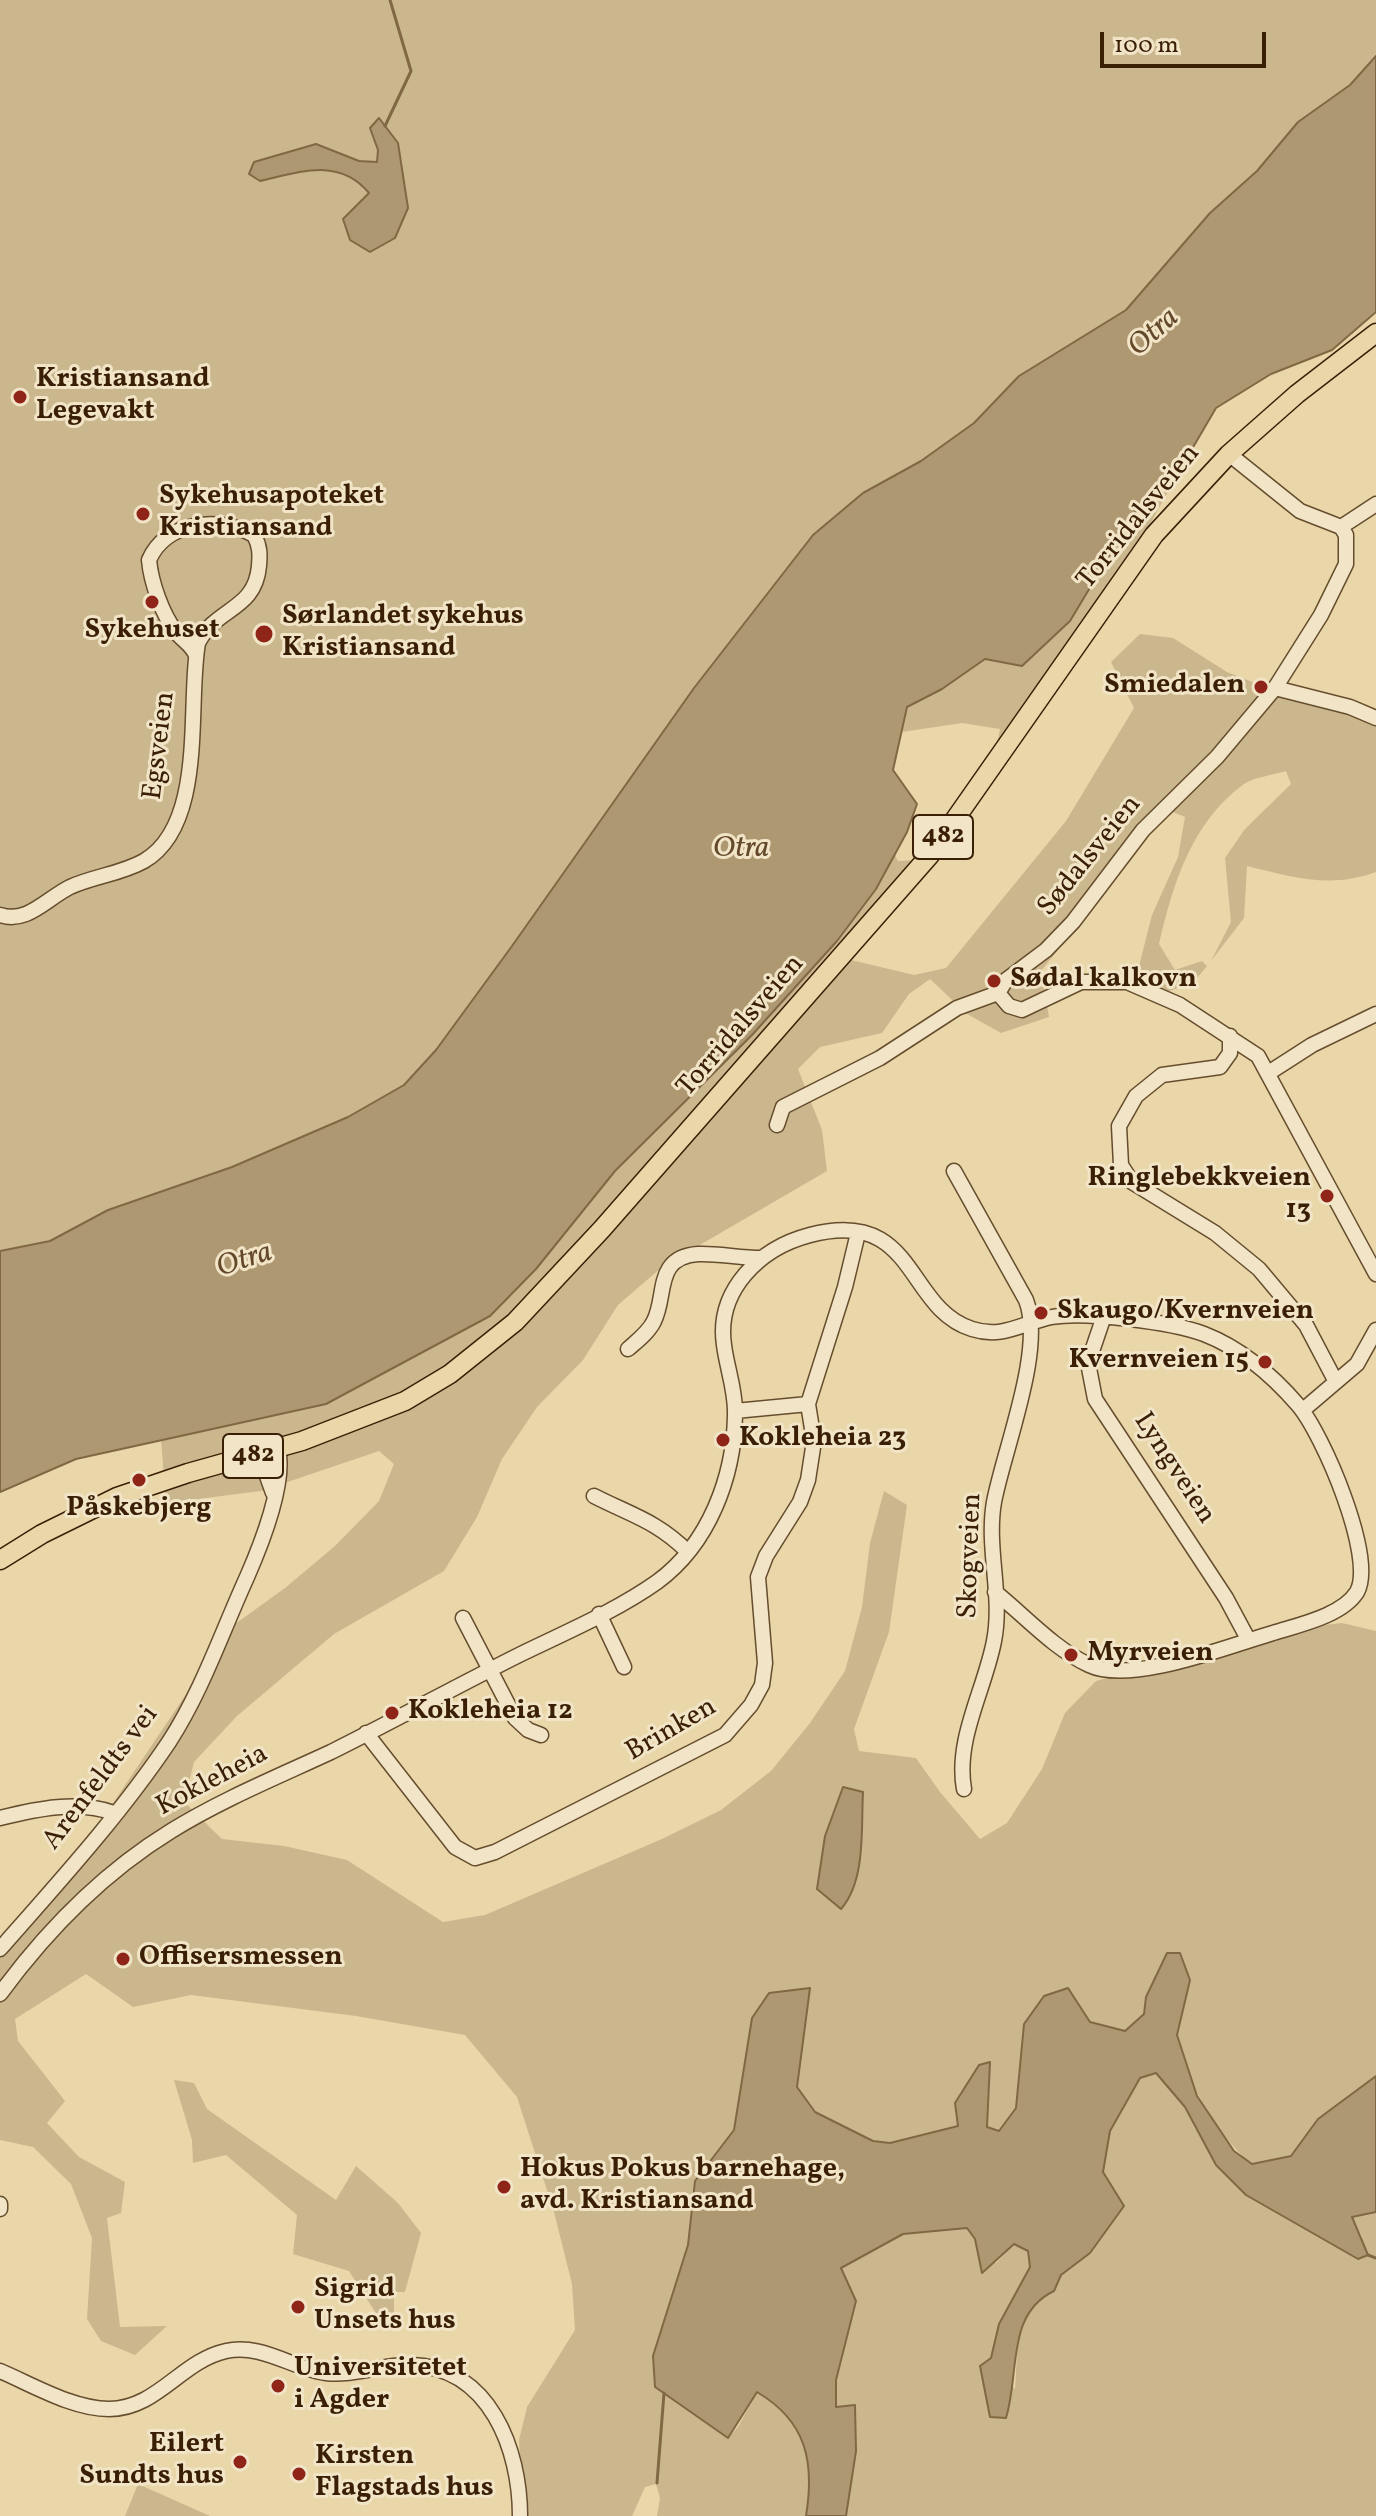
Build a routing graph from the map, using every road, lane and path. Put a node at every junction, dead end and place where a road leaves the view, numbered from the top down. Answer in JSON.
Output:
{"nodes":[{"id":1,"x":1376,"y":333,"type":"edge"},
{"id":2,"x":1229,"y":454,"type":"junction"},
{"id":3,"x":1376,"y":504,"type":"edge"},
{"id":4,"x":1341,"y":527,"type":"junction"},
{"id":5,"x":196,"y":655,"type":"junction"},
{"id":6,"x":1275,"y":688,"type":"junction"},
{"id":7,"x":1376,"y":718,"type":"edge"},
{"id":8,"x":0,"y":917,"type":"edge"},
{"id":9,"x":998,"y":993,"type":"junction"},
{"id":10,"x":1376,"y":1014,"type":"edge"},
{"id":11,"x":1230,"y":1036,"type":"junction"},
{"id":12,"x":1270,"y":1072,"type":"junction"},
{"id":13,"x":777,"y":1125,"type":"dead end"},
{"id":14,"x":954,"y":1171,"type":"dead end"},
{"id":15,"x":858,"y":1233,"type":"junction"},
{"id":16,"x":761,"y":1258,"type":"junction"},
{"id":17,"x":1376,"y":1274,"type":"edge"},
{"id":18,"x":1103,"y":1319,"type":"junction"},
{"id":19,"x":1032,"y":1324,"type":"junction"},
{"id":20,"x":1376,"y":1330,"type":"edge"},
{"id":21,"x":628,"y":1349,"type":"dead end"},
{"id":22,"x":1336,"y":1382,"type":"junction"},
{"id":23,"x":808,"y":1404,"type":"junction"},
{"id":24,"x":1303,"y":1410,"type":"junction"},
{"id":25,"x":735,"y":1411,"type":"junction"},
{"id":26,"x":278,"y":1449,"type":"junction"},
{"id":27,"x":259,"y":1454,"type":"junction"},
{"id":28,"x":273,"y":1493,"type":"junction"},
{"id":29,"x":594,"y":1496,"type":"dead end"},
{"id":30,"x":688,"y":1552,"type":"junction"},
{"id":31,"x":0,"y":1560,"type":"edge"},
{"id":32,"x":995,"y":1592,"type":"junction"},
{"id":33,"x":599,"y":1614,"type":"junction"},
{"id":34,"x":463,"y":1618,"type":"dead end"},
{"id":35,"x":1248,"y":1639,"type":"junction"},
{"id":36,"x":624,"y":1667,"type":"dead end"},
{"id":37,"x":490,"y":1671,"type":"junction"},
{"id":38,"x":366,"y":1733,"type":"junction"},
{"id":39,"x":541,"y":1735,"type":"dead end"},
{"id":40,"x":964,"y":1789,"type":"dead end"},
{"id":41,"x":114,"y":1813,"type":"junction"},
{"id":42,"x":0,"y":1818,"type":"edge"},
{"id":43,"x":0,"y":1949,"type":"edge"},
{"id":44,"x":0,"y":1994,"type":"edge"},
{"id":45,"x":0,"y":2371,"type":"edge"},
{"id":46,"x":520,"y":2516,"type":"edge"}],
"edges":[{"from":1,"to":2,"type":"main road","name":"Torridalsveien","number":"482"},
{"from":2,"to":4,"type":"street"},
{"from":2,"to":26,"type":"main road","name":"Torridalsveien","number":"482"},
{"from":3,"to":4,"type":"street"},
{"from":4,"to":6,"type":"street","name":"Sødalsveien"},
{"from":5,"to":5,"type":"street","name":"Egsveien"},
{"from":5,"to":8,"type":"street","name":"Egsveien"},
{"from":6,"to":7,"type":"street"},
{"from":6,"to":9,"type":"street","name":"Sødalsveien"},
{"from":9,"to":11,"type":"street"},
{"from":9,"to":13,"type":"street","name":"Sødalsveien"},
{"from":10,"to":12,"type":"street"},
{"from":11,"to":12,"type":"street"},
{"from":11,"to":22,"type":"street"},
{"from":12,"to":17,"type":"street"},
{"from":14,"to":19,"type":"street"},
{"from":15,"to":16,"type":"street","name":"Kokleheia"},
{"from":15,"to":19,"type":"street","name":"Kokleheia"},
{"from":15,"to":23,"type":"street","name":"Brinken"},
{"from":16,"to":21,"type":"street","name":"Kokleheia"},
{"from":16,"to":25,"type":"street","name":"Kokleheia"},
{"from":18,"to":19,"type":"street","name":"Kokleheia"},
{"from":18,"to":24,"type":"street","name":"Kokleheia"},
{"from":18,"to":35,"type":"street","name":"Lyngveien"},
{"from":19,"to":32,"type":"street","name":"Skogveien"},
{"from":20,"to":22,"type":"street"},
{"from":22,"to":24,"type":"street"},
{"from":23,"to":25,"type":"street"},
{"from":23,"to":38,"type":"street","name":"Brinken"},
{"from":24,"to":35,"type":"street"},
{"from":25,"to":30,"type":"street","name":"Kokleheia"},
{"from":26,"to":27,"type":"main road","name":"Torridalsveien","number":"482"},
{"from":26,"to":28,"type":"street","name":"Arenfeldts vei"},
{"from":27,"to":28,"type":"street"},
{"from":27,"to":31,"type":"main road","name":"Torridalsveien","number":"482"},
{"from":28,"to":41,"type":"street","name":"Arenfeldts vei"},
{"from":29,"to":30,"type":"street"},
{"from":30,"to":33,"type":"street","name":"Kokleheia"},
{"from":32,"to":35,"type":"street"},
{"from":32,"to":40,"type":"street","name":"Skogveien"},
{"from":33,"to":36,"type":"street"},
{"from":33,"to":37,"type":"street","name":"Kokleheia"},
{"from":34,"to":37,"type":"street"},
{"from":37,"to":38,"type":"street","name":"Kokleheia"},
{"from":37,"to":39,"type":"street"},
{"from":38,"to":44,"type":"street","name":"Kokleheia"},
{"from":41,"to":42,"type":"street"},
{"from":41,"to":43,"type":"street","name":"Arenfeldts vei"},
{"from":45,"to":46,"type":"street"}]}
